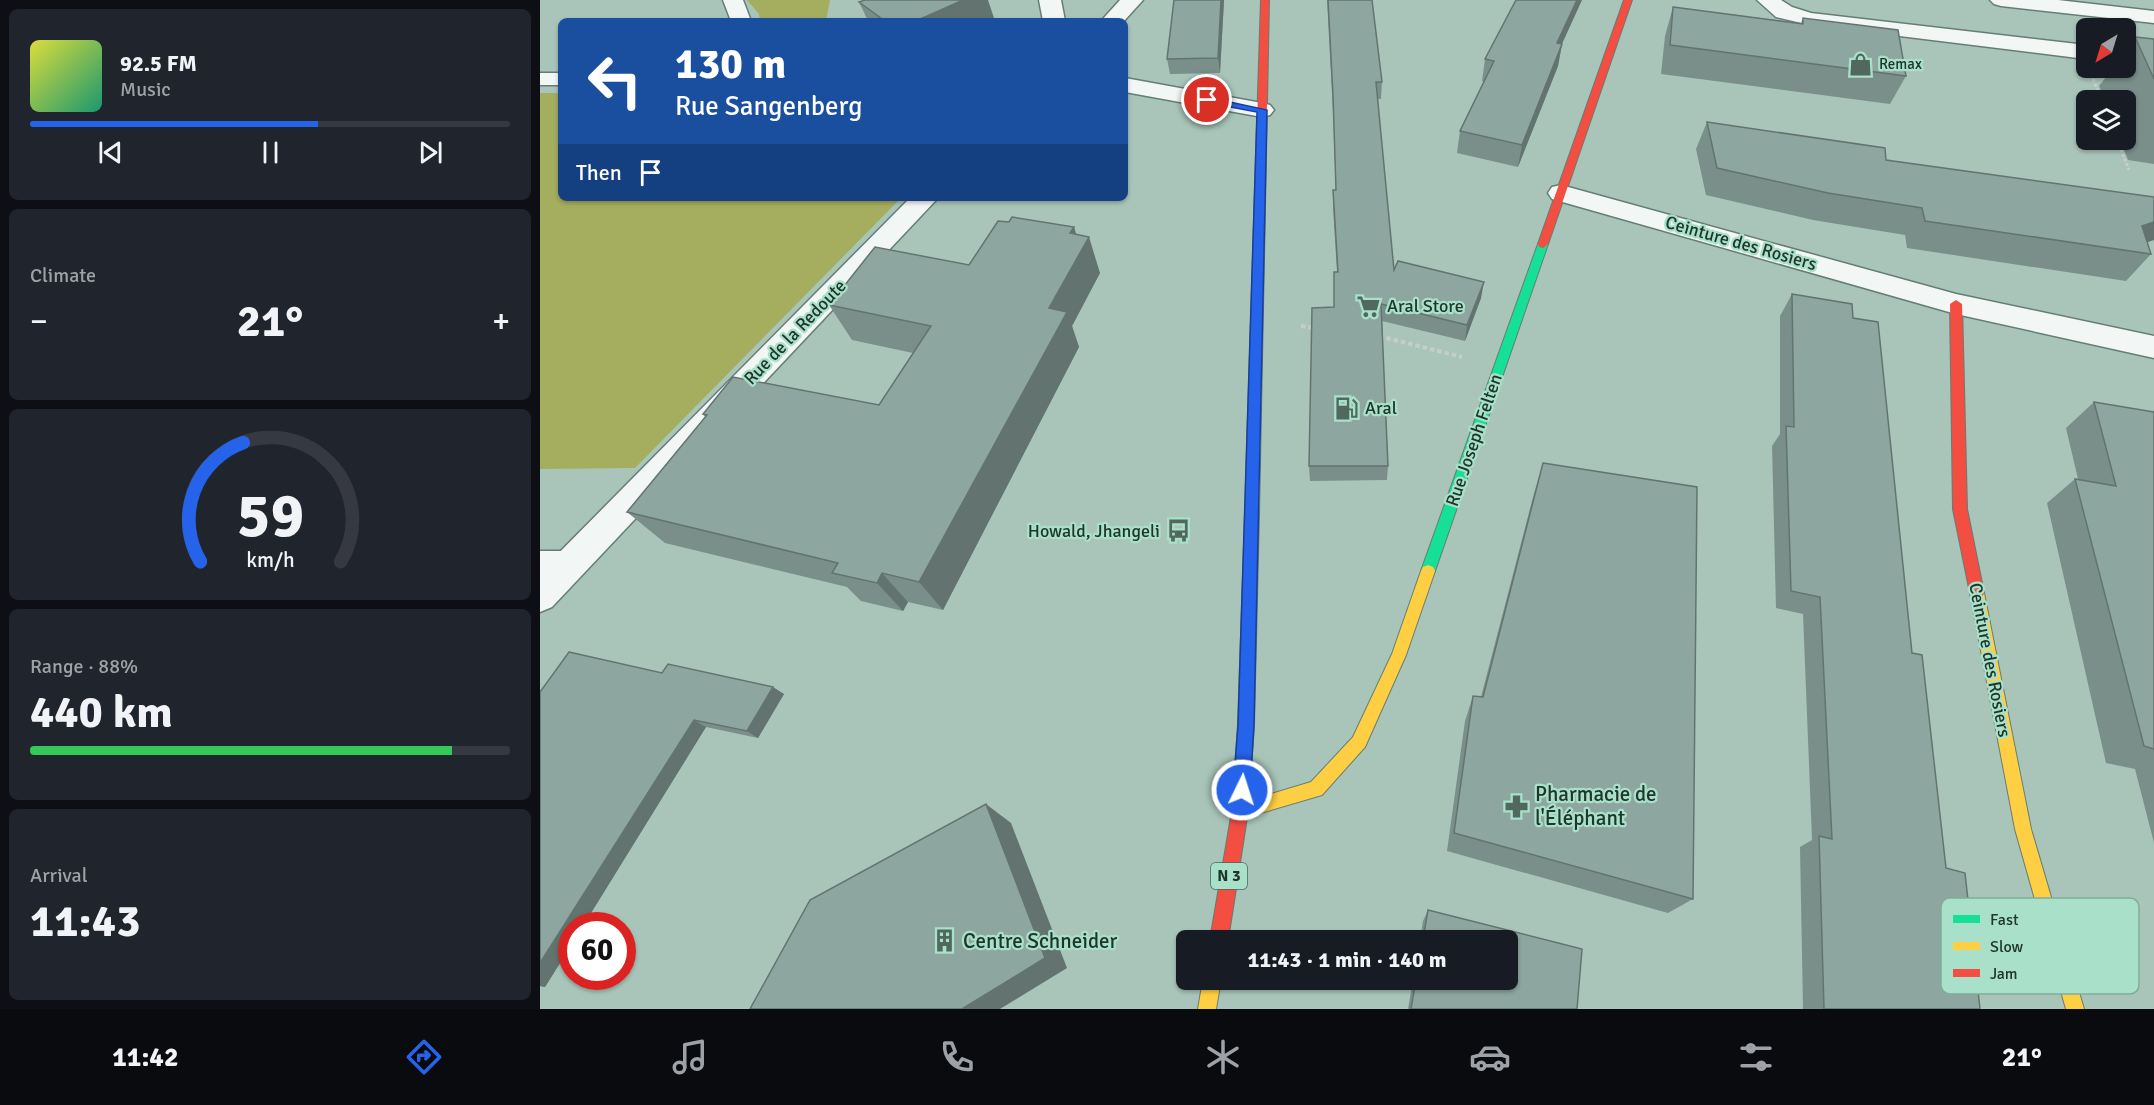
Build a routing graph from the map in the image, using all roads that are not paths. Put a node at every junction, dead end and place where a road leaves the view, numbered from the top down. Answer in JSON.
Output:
{"nodes":[{"id":1,"x":733,"y":0,"type":"edge"},
{"id":2,"x":1050,"y":0,"type":"edge"},
{"id":3,"x":1132,"y":0,"type":"edge"},
{"id":4,"x":1265,"y":0,"type":"edge"},
{"id":5,"x":1628,"y":0,"type":"edge"},
{"id":6,"x":1768,"y":0,"type":"edge"},
{"id":7,"x":2001,"y":0,"type":"edge"},
{"id":8,"x":2154,"y":17,"type":"edge"},
{"id":9,"x":740,"y":18,"type":"edge"},
{"id":10,"x":1053,"y":18,"type":"edge"},
{"id":11,"x":1115,"y":18,"type":"edge"},
{"id":12,"x":2076,"y":51,"type":"edge"},
{"id":13,"x":540,"y":79,"type":"edge"},
{"id":14,"x":558,"y":80,"type":"edge"},
{"id":15,"x":1128,"y":86,"type":"edge"},
{"id":16,"x":1262,"y":110,"type":"junction"},
{"id":17,"x":1561,"y":193,"type":"junction"},
{"id":18,"x":922,"y":201,"type":"edge"},
{"id":19,"x":1956,"y":304,"type":"junction"},
{"id":20,"x":2154,"y":347,"type":"edge"},
{"id":21,"x":555,"y":565,"type":"edge"},
{"id":22,"x":540,"y":596,"type":"edge"},
{"id":23,"x":1240,"y":811,"type":"junction"},
{"id":24,"x":2043,"y":898,"type":"edge"},
{"id":25,"x":1221,"y":930,"type":"edge"},
{"id":26,"x":1210,"y":990,"type":"edge"},
{"id":27,"x":2070,"y":994,"type":"edge"},
{"id":28,"x":1207,"y":1009,"type":"edge"},
{"id":29,"x":2074,"y":1009,"type":"edge"}],
"edges":[{"from":1,"to":9,"type":"lane"},
{"from":2,"to":10,"type":"street"},
{"from":3,"to":11,"type":"street"},
{"from":4,"to":16,"type":"street","number":"N 3"},
{"from":5,"to":17,"type":"street","name":"Rue Joseph Felten"},
{"from":6,"to":12,"type":"street"},
{"from":7,"to":8,"type":"street"},
{"from":13,"to":14,"type":"lane"},
{"from":15,"to":16,"type":"street"},
{"from":16,"to":23,"type":"street","number":"N 3"},
{"from":17,"to":19,"type":"street","name":"Ceinture des Rosiers"},
{"from":17,"to":23,"type":"street","name":"Rue Joseph Felten"},
{"from":18,"to":21,"type":"street","name":"Rue de la Redoute"},
{"from":19,"to":20,"type":"street","name":"Ceinture des Rosiers"},
{"from":19,"to":24,"type":"street","name":"Ceinture des Rosiers"},
{"from":21,"to":22,"type":"street","name":"Rue de la Redoute"},
{"from":23,"to":25,"type":"street","number":"N 3"},
{"from":26,"to":28,"type":"street"},
{"from":27,"to":29,"type":"street","name":"Ceinture des Rosiers"}]}
